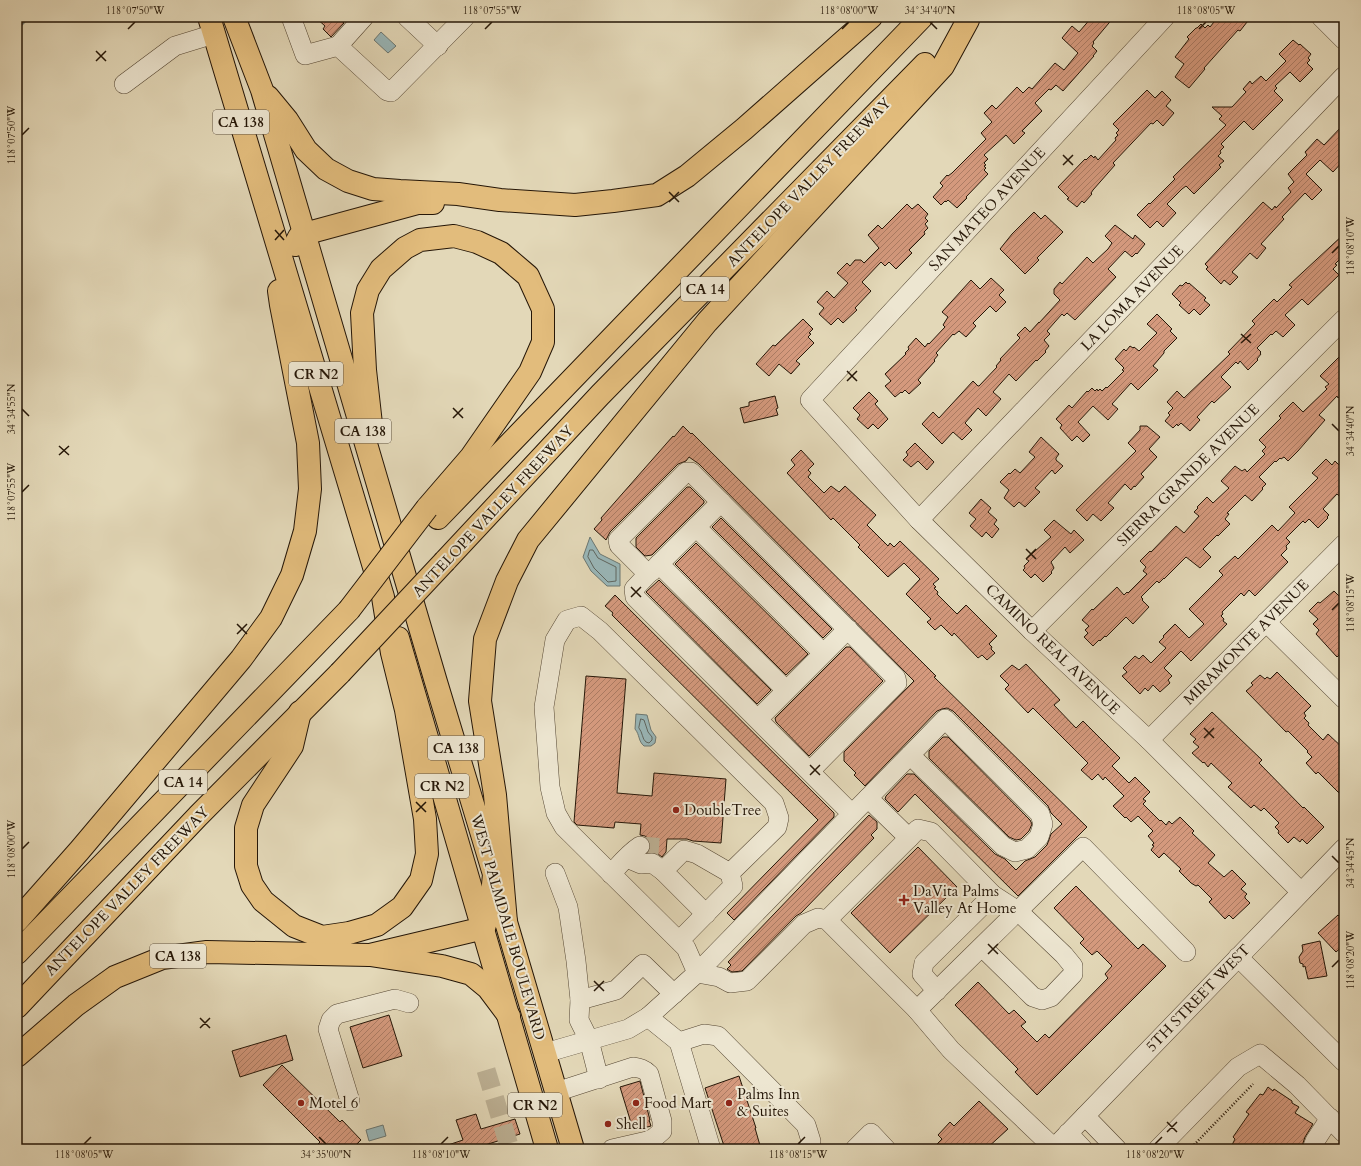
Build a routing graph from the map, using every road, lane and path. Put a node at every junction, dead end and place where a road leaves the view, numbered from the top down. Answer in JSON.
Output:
{"nodes":[{"id":1,"x":234,"y":17,"type":"edge"},
{"id":2,"x":291,"y":17,"type":"edge"},
{"id":3,"x":364,"y":17,"type":"edge"},
{"id":4,"x":407,"y":17,"type":"edge"},
{"id":5,"x":465,"y":17,"type":"edge"},
{"id":6,"x":871,"y":17,"type":"edge"},
{"id":7,"x":922,"y":17,"type":"edge"},
{"id":8,"x":1165,"y":17,"type":"edge"},
{"id":9,"x":1321,"y":17,"type":"edge"},
{"id":10,"x":969,"y":19,"type":"edge"},
{"id":11,"x":212,"y":25,"type":"edge"},
{"id":12,"x":1344,"y":40,"type":"edge"},
{"id":13,"x":338,"y":46,"type":"junction"},
{"id":14,"x":438,"y":46,"type":"junction"},
{"id":15,"x":1344,"y":76,"type":"edge"},
{"id":16,"x":124,"y":84,"type":"dead end"},
{"id":17,"x":262,"y":90,"type":"junction"},
{"id":18,"x":500,"y":200,"type":"junction"},
{"id":19,"x":272,"y":228,"type":"junction"},
{"id":20,"x":304,"y":234,"type":"junction"},
{"id":21,"x":285,"y":270,"type":"junction"},
{"id":22,"x":1344,"y":319,"type":"edge"},
{"id":23,"x":810,"y":400,"type":"joint"},
{"id":24,"x":377,"y":479,"type":"junction"},
{"id":25,"x":721,"y":502,"type":"junction"},
{"id":26,"x":433,"y":513,"type":"junction"},
{"id":27,"x":919,"y":520,"type":"junction"},
{"id":28,"x":696,"y":527,"type":"junction"},
{"id":29,"x":1344,"y":544,"type":"edge"},
{"id":30,"x":654,"y":569,"type":"junction"},
{"id":31,"x":383,"y":596,"type":"junction"},
{"id":32,"x":1266,"y":622,"type":"junction"},
{"id":33,"x":848,"y":629,"type":"junction"},
{"id":34,"x":1032,"y":631,"type":"junction"},
{"id":35,"x":823,"y":653,"type":"junction"},
{"id":36,"x":786,"y":690,"type":"junction"},
{"id":37,"x":1344,"y":699,"type":"edge"},
{"id":38,"x":300,"y":712,"type":"junction"},
{"id":39,"x":758,"y":719,"type":"junction"},
{"id":40,"x":1149,"y":740,"type":"junction"},
{"id":41,"x":910,"y":755,"type":"junction"},
{"id":42,"x":810,"y":771,"type":"junction"},
{"id":43,"x":868,"y":798,"type":"junction"},
{"id":44,"x":852,"y":814,"type":"junction"},
{"id":45,"x":909,"y":838,"type":"junction"},
{"id":46,"x":1344,"y":848,"type":"edge"},
{"id":47,"x":664,"y":870,"type":"junction"},
{"id":48,"x":555,"y":873,"type":"dead end"},
{"id":49,"x":730,"y":873,"type":"junction"},
{"id":50,"x":494,"y":874,"type":"junction"},
{"id":51,"x":611,"y":874,"type":"junction"},
{"id":52,"x":1301,"y":892,"type":"junction"},
{"id":53,"x":993,"y":895,"type":"junction"},
{"id":54,"x":1018,"y":911,"type":"junction"},
{"id":55,"x":706,"y":914,"type":"junction"},
{"id":56,"x":827,"y":920,"type":"junction"},
{"id":57,"x":17,"y":921,"type":"edge"},
{"id":58,"x":506,"y":922,"type":"junction"},
{"id":59,"x":484,"y":928,"type":"junction"},
{"id":60,"x":679,"y":941,"type":"junction"},
{"id":61,"x":982,"y":947,"type":"junction"},
{"id":62,"x":1186,"y":952,"type":"dead end"},
{"id":63,"x":17,"y":953,"type":"edge"},
{"id":64,"x":370,"y":955,"type":"junction"},
{"id":65,"x":1238,"y":957,"type":"junction"},
{"id":66,"x":697,"y":973,"type":"junction"},
{"id":67,"x":936,"y":991,"type":"junction"},
{"id":68,"x":674,"y":994,"type":"junction"},
{"id":69,"x":580,"y":1000,"type":"junction"},
{"id":70,"x":409,"y":1003,"type":"dead end"},
{"id":71,"x":17,"y":1007,"type":"edge"},
{"id":72,"x":917,"y":1010,"type":"junction"},
{"id":73,"x":508,"y":1016,"type":"junction"},
{"id":74,"x":648,"y":1018,"type":"junction"},
{"id":75,"x":589,"y":1040,"type":"junction"},
{"id":76,"x":679,"y":1042,"type":"junction"},
{"id":77,"x":545,"y":1053,"type":"junction"},
{"id":78,"x":17,"y":1056,"type":"edge"},
{"id":79,"x":522,"y":1061,"type":"junction"},
{"id":80,"x":1344,"y":1062,"type":"edge"},
{"id":81,"x":599,"y":1079,"type":"junction"},
{"id":82,"x":1252,"y":1084,"type":"dead end"},
{"id":83,"x":556,"y":1092,"type":"junction"},
{"id":84,"x":350,"y":1101,"type":"dead end"},
{"id":85,"x":1085,"y":1116,"type":"junction"},
{"id":86,"x":1330,"y":1118,"type":"junction"},
{"id":87,"x":1068,"y":1133,"type":"junction"},
{"id":88,"x":1344,"y":1133,"type":"edge"},
{"id":89,"x":544,"y":1139,"type":"edge"},
{"id":90,"x":1054,"y":1148,"type":"edge"},
{"id":91,"x":558,"y":1149,"type":"edge"},
{"id":92,"x":573,"y":1149,"type":"edge"},
{"id":93,"x":612,"y":1149,"type":"edge"},
{"id":94,"x":711,"y":1149,"type":"edge"},
{"id":95,"x":808,"y":1149,"type":"edge"},
{"id":96,"x":855,"y":1149,"type":"edge"},
{"id":97,"x":886,"y":1149,"type":"edge"},
{"id":98,"x":1083,"y":1149,"type":"edge"},
{"id":99,"x":1117,"y":1149,"type":"edge"},
{"id":100,"x":1158,"y":1149,"type":"edge"},
{"id":101,"x":1190,"y":1149,"type":"edge"},
{"id":102,"x":1312,"y":1149,"type":"edge"}],
"edges":[{"from":1,"to":17,"type":"main road","name":"WEST PALMDALE BOULEVARD","number":"CA 138"},
{"from":2,"to":13,"type":"street"},
{"from":3,"to":13,"type":"street"},
{"from":4,"to":14,"type":"street"},
{"from":5,"to":14,"type":"street"},
{"from":6,"to":18,"type":"main road"},
{"from":7,"to":26,"type":"main road","number":"CA 14"},
{"from":8,"to":23,"type":"street","name":"SAN MATEO AVENUE"},
{"from":9,"to":12,"type":"street"},
{"from":10,"to":38,"type":"main road","name":"ANTELOPE VALLEY FREEWAY","number":"CA 14","bridge":true},
{"from":10,"to":58,"type":"main road"},
{"from":11,"to":16,"type":"street"},
{"from":11,"to":19,"type":"main road","number":"CA 138"},
{"from":13,"to":14,"type":"street"},
{"from":15,"to":27,"type":"street","name":"LA LOMA AVENUE"},
{"from":17,"to":18,"type":"main road"},
{"from":17,"to":20,"type":"main road","name":"WEST PALMDALE BOULEVARD","number":"CA 138"},
{"from":18,"to":20,"type":"main road"},
{"from":19,"to":21,"type":"main road","number":"CR N2"},
{"from":19,"to":57,"type":"main road","number":"CA 138"},
{"from":20,"to":21,"type":"main road"},
{"from":20,"to":24,"type":"main road","name":"WEST PALMDALE BOULEVARD","number":"CA 138"},
{"from":21,"to":31,"type":"main road","number":"CR N2"},
{"from":22,"to":34,"type":"street","name":"SIERRA GRANDE AVENUE"},
{"from":23,"to":27,"type":"street","name":"CAMINO REAL AVENUE"},
{"from":24,"to":26,"type":"main road"},
{"from":24,"to":50,"type":"main road","name":"WEST PALMDALE BOULEVARD","number":"CA 138"},
{"from":25,"to":28,"type":"street"},
{"from":25,"to":30,"type":"street"},
{"from":25,"to":33,"type":"street"},
{"from":26,"to":63,"type":"main road","number":"CA 14","bridge":true},
{"from":27,"to":34,"type":"street","name":"CAMINO REAL AVENUE"},
{"from":28,"to":30,"type":"street"},
{"from":28,"to":35,"type":"street"},
{"from":29,"to":32,"type":"street","name":"MIRAMONTE AVENUE"},
{"from":30,"to":36,"type":"street"},
{"from":30,"to":39,"type":"street"},
{"from":31,"to":38,"type":"main road"},
{"from":31,"to":59,"type":"main road","number":"CR N2"},
{"from":32,"to":37,"type":"street"},
{"from":32,"to":40,"type":"street","name":"MIRAMONTE AVENUE"},
{"from":33,"to":35,"type":"street"},
{"from":33,"to":42,"type":"street"},
{"from":34,"to":40,"type":"street","name":"CAMINO REAL AVENUE"},
{"from":35,"to":36,"type":"street"},
{"from":36,"to":39,"type":"street"},
{"from":38,"to":71,"type":"main road","name":"ANTELOPE VALLEY FREEWAY","number":"CA 14"},
{"from":39,"to":42,"type":"street"},
{"from":40,"to":52,"type":"street","name":"CAMINO REAL AVENUE"},
{"from":41,"to":41,"type":"street"},
{"from":41,"to":43,"type":"street"},
{"from":42,"to":44,"type":"street"},
{"from":43,"to":44,"type":"street"},
{"from":43,"to":45,"type":"street"},
{"from":44,"to":66,"type":"street"},
{"from":45,"to":53,"type":"street"},
{"from":45,"to":56,"type":"street"},
{"from":46,"to":52,"type":"street","name":"5TH STREET WEST"},
{"from":47,"to":49,"type":"street"},
{"from":47,"to":51,"type":"street"},
{"from":47,"to":55,"type":"street"},
{"from":48,"to":69,"type":"street"},
{"from":49,"to":51,"type":"street"},
{"from":49,"to":55,"type":"street"},
{"from":50,"to":58,"type":"main road","name":"WEST PALMDALE BOULEVARD","number":"CR N2"},
{"from":50,"to":59,"type":"main road","number":"CA 138"},
{"from":51,"to":60,"type":"street"},
{"from":52,"to":65,"type":"street","name":"5TH STREET WEST"},
{"from":53,"to":54,"type":"street"},
{"from":53,"to":67,"type":"street"},
{"from":54,"to":61,"type":"street"},
{"from":54,"to":61,"type":"street"},
{"from":54,"to":62,"type":"street"},
{"from":55,"to":60,"type":"street"},
{"from":56,"to":66,"type":"street"},
{"from":56,"to":72,"type":"street"},
{"from":58,"to":77,"type":"main road","name":"WEST PALMDALE BOULEVARD","number":"CR N2"},
{"from":59,"to":64,"type":"main road","number":"CA 138"},
{"from":59,"to":73,"type":"main road","name":"WEST PALMDALE BOULEVARD","number":"CR N2"},
{"from":60,"to":66,"type":"street"},
{"from":61,"to":67,"type":"street"},
{"from":64,"to":73,"type":"main road"},
{"from":64,"to":78,"type":"main road","number":"CA 138"},
{"from":65,"to":80,"type":"street"},
{"from":65,"to":85,"type":"street","name":"5TH STREET WEST"},
{"from":66,"to":68,"type":"street"},
{"from":67,"to":72,"type":"street"},
{"from":68,"to":69,"type":"street"},
{"from":68,"to":74,"type":"street"},
{"from":69,"to":75,"type":"street"},
{"from":70,"to":84,"type":"street"},
{"from":72,"to":90,"type":"street"},
{"from":73,"to":79,"type":"main road","name":"WEST PALMDALE BOULEVARD","number":"CR N2"},
{"from":74,"to":75,"type":"street"},
{"from":74,"to":76,"type":"street"},
{"from":75,"to":77,"type":"street"},
{"from":75,"to":81,"type":"street"},
{"from":76,"to":94,"type":"street"},
{"from":76,"to":95,"type":"street"},
{"from":77,"to":79,"type":"main road"},
{"from":77,"to":83,"type":"main road","name":"WEST PALMDALE BOULEVARD","number":"CR N2"},
{"from":79,"to":89,"type":"main road","name":"WEST PALMDALE BOULEVARD","number":"CR N2"},
{"from":81,"to":83,"type":"street"},
{"from":81,"to":93,"type":"street"},
{"from":82,"to":101,"type":"path"},
{"from":83,"to":92,"type":"main road","name":"WEST PALMDALE BOULEVARD","number":"CR N2"},
{"from":85,"to":87,"type":"street","name":"5TH STREET WEST"},
{"from":85,"to":99,"type":"street"},
{"from":86,"to":88,"type":"street"},
{"from":86,"to":100,"type":"street"},
{"from":86,"to":102,"type":"street"},
{"from":87,"to":90,"type":"street","name":"5TH STREET WEST"},
{"from":87,"to":98,"type":"street"},
{"from":89,"to":91,"type":"main road"},
{"from":96,"to":97,"type":"street"}]}
